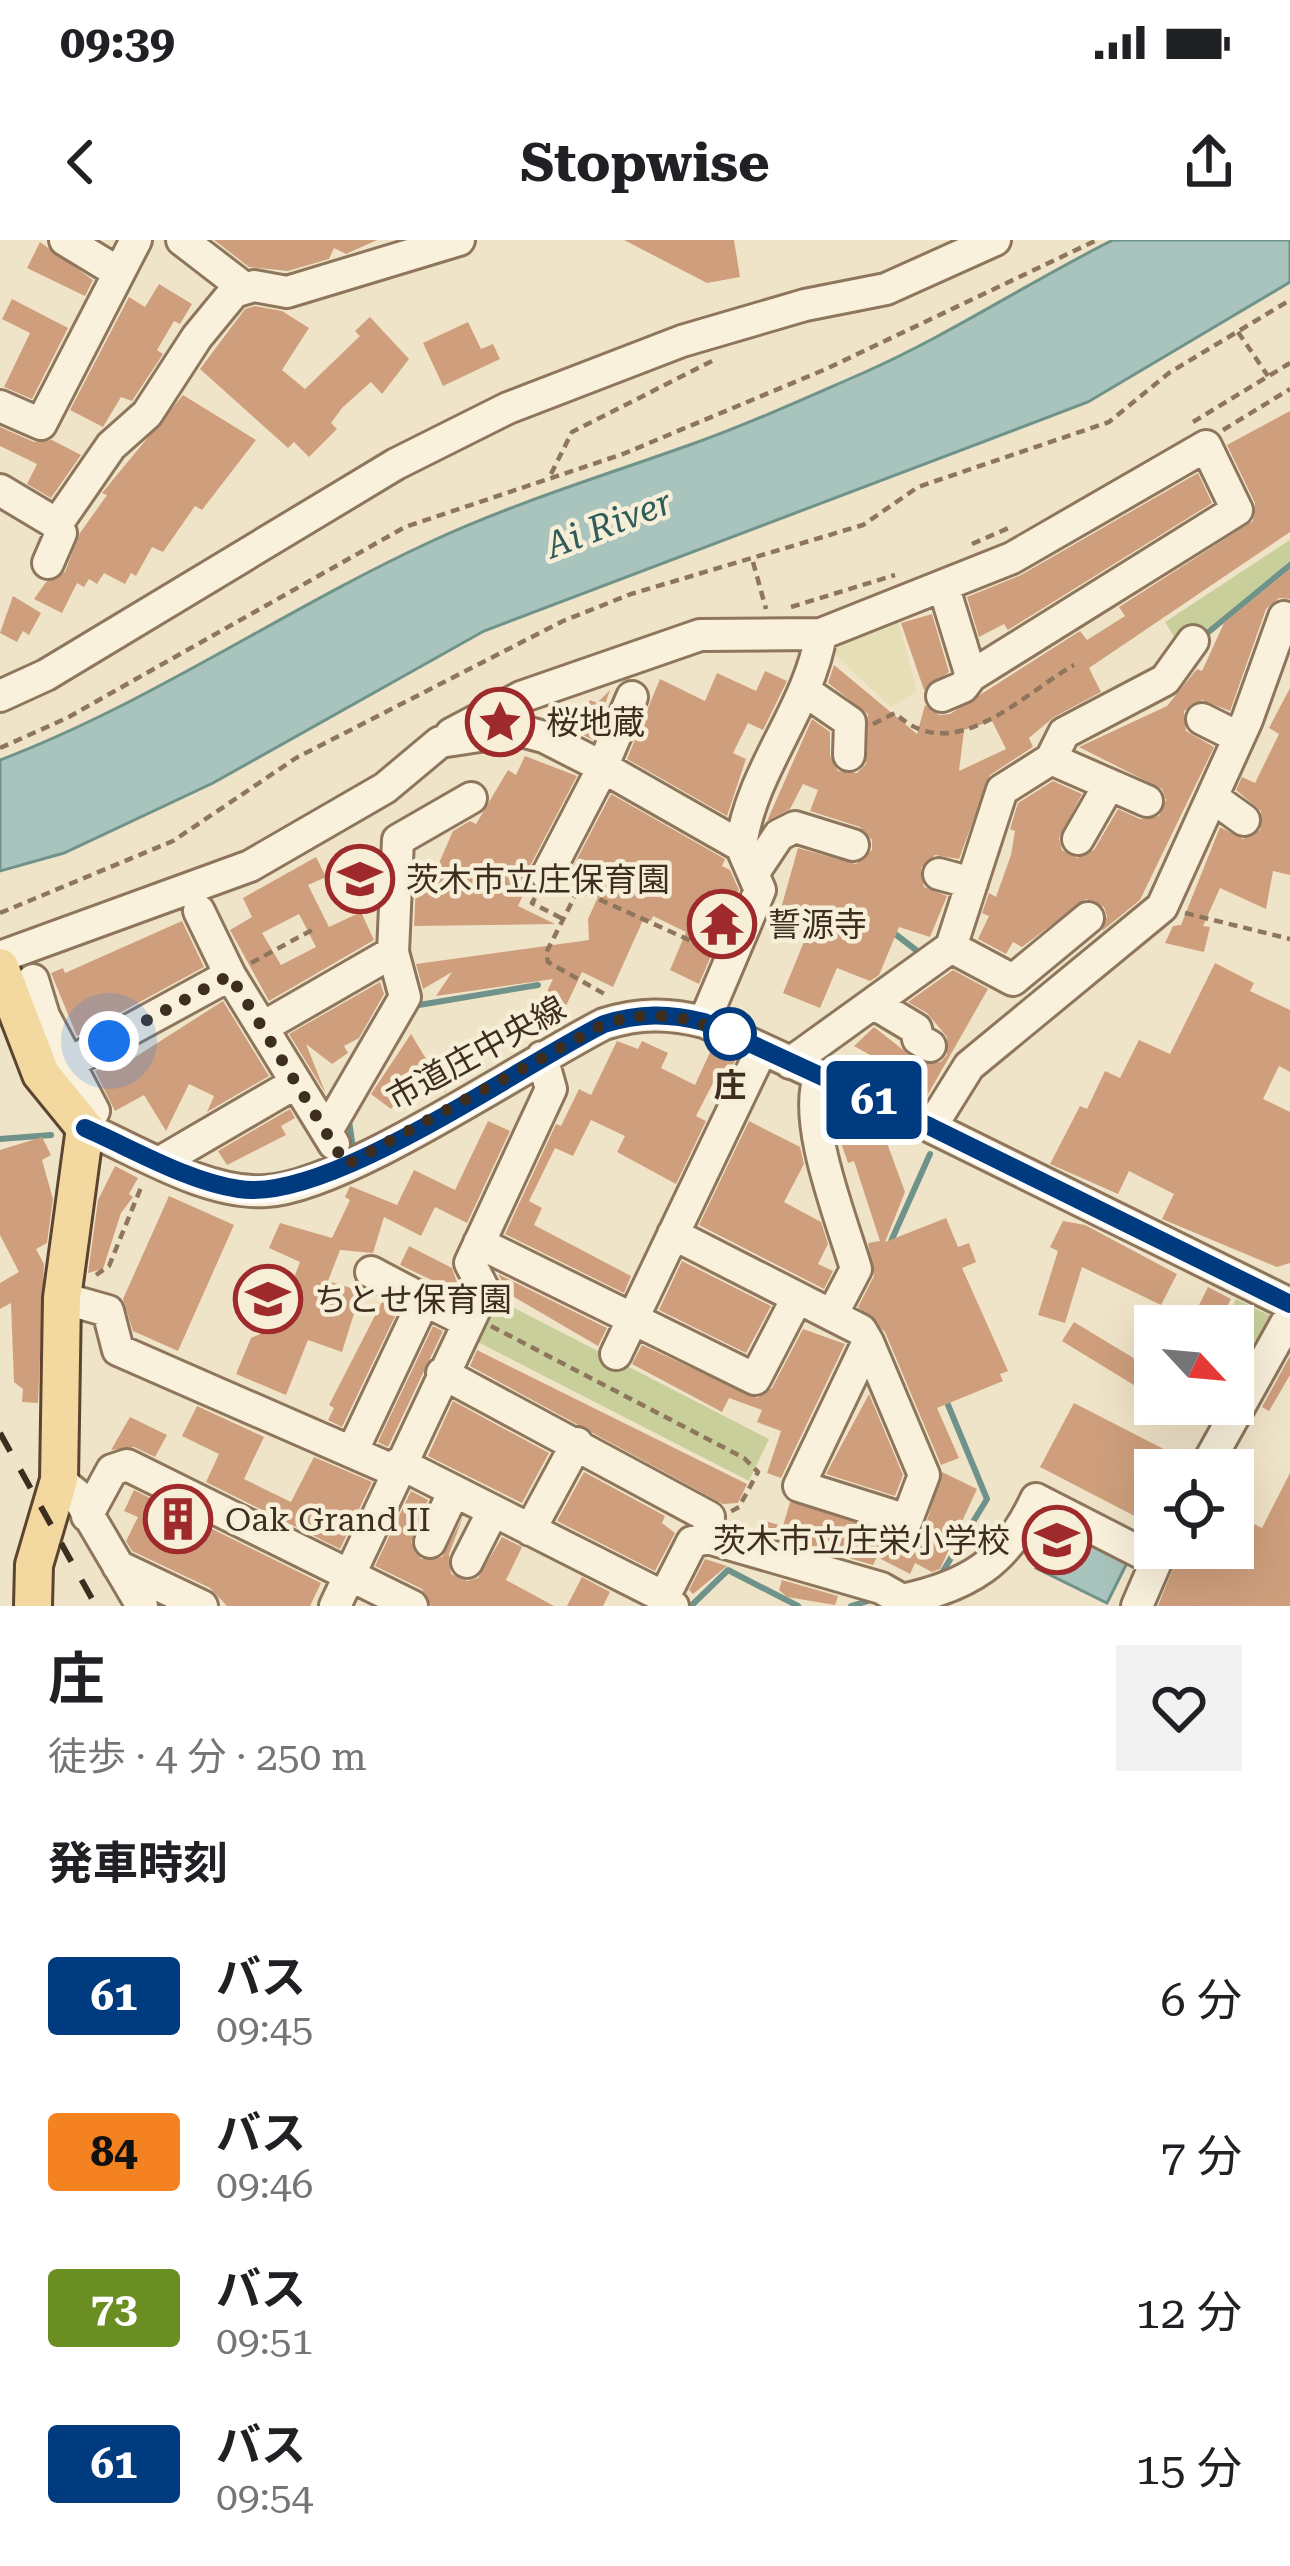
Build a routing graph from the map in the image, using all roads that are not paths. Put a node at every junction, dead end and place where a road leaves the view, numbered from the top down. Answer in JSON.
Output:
{"nodes":[{"id":1,"x":65,"y":240,"type":"edge"},
{"id":2,"x":136,"y":240,"type":"edge"},
{"id":3,"x":459,"y":240,"type":"edge"},
{"id":4,"x":995,"y":240,"type":"edge"},
{"id":5,"x":199,"y":244,"type":"edge"},
{"id":6,"x":116,"y":272,"type":"junction"},
{"id":7,"x":243,"y":287,"type":"junction"},
{"id":8,"x":0,"y":406,"type":"edge"},
{"id":9,"x":0,"y":490,"type":"edge"},
{"id":10,"x":57,"y":524,"type":"junction"},
{"id":11,"x":48,"y":563,"type":"dead end"},
{"id":12,"x":944,"y":588,"type":"junction"},
{"id":13,"x":1284,"y":617,"type":"dead end"},
{"id":14,"x":821,"y":634,"type":"junction"},
{"id":15,"x":1192,"y":647,"type":"dead end"},
{"id":16,"x":971,"y":676,"type":"junction"},
{"id":17,"x":1150,"y":686,"type":"junction"},
{"id":18,"x":806,"y":691,"type":"junction"},
{"id":19,"x":0,"y":696,"type":"edge"},
{"id":20,"x":942,"y":696,"type":"dead end"},
{"id":21,"x":632,"y":697,"type":"dead end"},
{"id":22,"x":1238,"y":737,"type":"junction"},
{"id":23,"x":440,"y":742,"type":"junction"},
{"id":24,"x":849,"y":755,"type":"dead end"},
{"id":25,"x":1051,"y":759,"type":"junction"},
{"id":26,"x":599,"y":765,"type":"junction"},
{"id":27,"x":1109,"y":785,"type":"junction"},
{"id":28,"x":1212,"y":796,"type":"junction"},
{"id":29,"x":471,"y":798,"type":"dead end"},
{"id":30,"x":1148,"y":801,"type":"dead end"},
{"id":31,"x":1244,"y":820,"type":"dead end"},
{"id":32,"x":1078,"y":839,"type":"dead end"},
{"id":33,"x":854,"y":844,"type":"dead end"},
{"id":34,"x":748,"y":858,"type":"junction"},
{"id":35,"x":547,"y":874,"type":"road end"},
{"id":36,"x":939,"y":874,"type":"dead end"},
{"id":37,"x":971,"y":883,"type":"junction"},
{"id":38,"x":199,"y":911,"type":"dead end"},
{"id":39,"x":1088,"y":918,"type":"dead end"},
{"id":40,"x":951,"y":946,"type":"junction"},
{"id":41,"x":393,"y":952,"type":"junction"},
{"id":42,"x":0,"y":957,"type":"edge"},
{"id":43,"x":16,"y":974,"type":"edge"},
{"id":44,"x":230,"y":975,"type":"junction"},
{"id":45,"x":876,"y":1005,"type":"junction"},
{"id":46,"x":704,"y":1022,"type":"junction"},
{"id":47,"x":263,"y":1027,"type":"junction"},
{"id":48,"x":930,"y":1046,"type":"dead end"},
{"id":49,"x":762,"y":1049,"type":"junction"},
{"id":50,"x":542,"y":1057,"type":"junction"},
{"id":51,"x":69,"y":1063,"type":"junction"},
{"id":52,"x":805,"y":1069,"type":"junction"},
{"id":53,"x":294,"y":1084,"type":"junction"},
{"id":54,"x":931,"y":1127,"type":"junction"},
{"id":55,"x":85,"y":1128,"type":"junction"},
{"id":56,"x":327,"y":1131,"type":"junction"},
{"id":57,"x":158,"y":1160,"type":"junction"},
{"id":58,"x":347,"y":1167,"type":"junction"},
{"id":59,"x":673,"y":1234,"type":"junction"},
{"id":60,"x":479,"y":1243,"type":"junction"},
{"id":61,"x":371,"y":1272,"type":"dead end"},
{"id":62,"x":62,"y":1298,"type":"junction"},
{"id":63,"x":797,"y":1298,"type":"junction"},
{"id":64,"x":424,"y":1300,"type":"junction"},
{"id":65,"x":1290,"y":1304,"type":"edge"},
{"id":66,"x":832,"y":1315,"type":"junction"},
{"id":67,"x":1290,"y":1316,"type":"edge"},
{"id":68,"x":632,"y":1317,"type":"junction"},
{"id":69,"x":470,"y":1319,"type":"junction"},
{"id":70,"x":868,"y":1342,"type":"junction"},
{"id":71,"x":616,"y":1354,"type":"dead end"},
{"id":72,"x":1254,"y":1368,"type":"edge"},
{"id":73,"x":442,"y":1373,"type":"junction"},
{"id":74,"x":577,"y":1443,"type":"junction"},
{"id":75,"x":353,"y":1450,"type":"junction"},
{"id":76,"x":397,"y":1467,"type":"junction"},
{"id":77,"x":59,"y":1480,"type":"junction"},
{"id":78,"x":454,"y":1491,"type":"junction"},
{"id":79,"x":493,"y":1511,"type":"junction"},
{"id":80,"x":87,"y":1516,"type":"junction"},
{"id":81,"x":530,"y":1530,"type":"junction"},
{"id":82,"x":708,"y":1530,"type":"junction"},
{"id":83,"x":430,"y":1542,"type":"dead end"},
{"id":84,"x":1134,"y":1543,"type":"edge"},
{"id":85,"x":467,"y":1562,"type":"dead end"},
{"id":86,"x":118,"y":1566,"type":"junction"},
{"id":87,"x":1152,"y":1569,"type":"edge"},
{"id":88,"x":348,"y":1574,"type":"junction"},
{"id":89,"x":669,"y":1601,"type":"edge"},
{"id":90,"x":32,"y":1606,"type":"edge"},
{"id":91,"x":142,"y":1606,"type":"edge"},
{"id":92,"x":202,"y":1606,"type":"edge"},
{"id":93,"x":334,"y":1606,"type":"edge"},
{"id":94,"x":412,"y":1606,"type":"edge"},
{"id":95,"x":1137,"y":1606,"type":"edge"}],
"edges":[{"from":1,"to":6,"type":"street"},
{"from":2,"to":6,"type":"street"},
{"from":3,"to":7,"type":"street"},
{"from":4,"to":19,"type":"street"},
{"from":5,"to":7,"type":"street"},
{"from":6,"to":8,"type":"street"},
{"from":7,"to":10,"type":"street"},
{"from":9,"to":10,"type":"street"},
{"from":10,"to":11,"type":"street"},
{"from":12,"to":14,"type":"street"},
{"from":12,"to":16,"type":"street"},
{"from":12,"to":16,"type":"street"},
{"from":13,"to":22,"type":"street"},
{"from":14,"to":18,"type":"street"},
{"from":14,"to":23,"type":"street"},
{"from":15,"to":17,"type":"street"},
{"from":16,"to":20,"type":"street"},
{"from":17,"to":22,"type":"street"},
{"from":17,"to":25,"type":"street"},
{"from":18,"to":24,"type":"street"},
{"from":18,"to":34,"type":"street"},
{"from":21,"to":26,"type":"street"},
{"from":22,"to":28,"type":"street"},
{"from":23,"to":26,"type":"street"},
{"from":23,"to":42,"type":"street"},
{"from":25,"to":27,"type":"street"},
{"from":25,"to":37,"type":"street"},
{"from":26,"to":34,"type":"street"},
{"from":26,"to":35,"type":"street"},
{"from":27,"to":30,"type":"street"},
{"from":27,"to":32,"type":"street"},
{"from":28,"to":31,"type":"street"},
{"from":28,"to":54,"type":"street"},
{"from":29,"to":41,"type":"street"},
{"from":33,"to":34,"type":"street"},
{"from":34,"to":46,"type":"street"},
{"from":36,"to":37,"type":"street"},
{"from":37,"to":40,"type":"street"},
{"from":38,"to":44,"type":"street"},
{"from":39,"to":40,"type":"street"},
{"from":40,"to":45,"type":"street"},
{"from":41,"to":47,"type":"street"},
{"from":41,"to":56,"type":"street"},
{"from":43,"to":51,"type":"street"},
{"from":43,"to":55,"type":"main road"},
{"from":44,"to":47,"type":"street"},
{"from":44,"to":51,"type":"street"},
{"from":45,"to":48,"type":"street"},
{"from":45,"to":52,"type":"street"},
{"from":46,"to":49,"type":"street","name":"市道庄中央線"},
{"from":46,"to":50,"type":"street","name":"市道庄中央線"},
{"from":47,"to":53,"type":"street"},
{"from":49,"to":52,"type":"street","name":"市道庄中央線"},
{"from":49,"to":59,"type":"street"},
{"from":50,"to":58,"type":"street","name":"市道庄中央線"},
{"from":50,"to":60,"type":"street"},
{"from":51,"to":55,"type":"street"},
{"from":52,"to":54,"type":"street","name":"市道庄中央線"},
{"from":52,"to":66,"type":"street"},
{"from":53,"to":56,"type":"street"},
{"from":53,"to":57,"type":"street"},
{"from":54,"to":65,"type":"street","name":"市道庄中央線"},
{"from":55,"to":57,"type":"street","name":"市道庄中央線"},
{"from":55,"to":62,"type":"main road"},
{"from":56,"to":58,"type":"street"},
{"from":57,"to":58,"type":"street","name":"市道庄中央線"},
{"from":59,"to":63,"type":"street"},
{"from":59,"to":68,"type":"street"},
{"from":60,"to":68,"type":"street"},
{"from":60,"to":69,"type":"street"},
{"from":61,"to":64,"type":"street"},
{"from":62,"to":75,"type":"street"},
{"from":62,"to":77,"type":"main road"},
{"from":63,"to":66,"type":"street"},
{"from":63,"to":68,"type":"street"},
{"from":64,"to":69,"type":"street"},
{"from":64,"to":75,"type":"street"},
{"from":66,"to":70,"type":"street"},
{"from":67,"to":72,"type":"street"},
{"from":68,"to":71,"type":"street"},
{"from":69,"to":73,"type":"street"},
{"from":70,"to":70,"type":"street"},
{"from":73,"to":74,"type":"street"},
{"from":73,"to":76,"type":"street"},
{"from":74,"to":81,"type":"street"},
{"from":74,"to":82,"type":"street"},
{"from":75,"to":76,"type":"street"},
{"from":76,"to":78,"type":"street"},
{"from":76,"to":88,"type":"street"},
{"from":77,"to":80,"type":"street"},
{"from":77,"to":90,"type":"main road"},
{"from":78,"to":79,"type":"street"},
{"from":78,"to":83,"type":"street"},
{"from":79,"to":81,"type":"street"},
{"from":79,"to":85,"type":"street"},
{"from":80,"to":86,"type":"street"},
{"from":80,"to":88,"type":"street"},
{"from":81,"to":89,"type":"street"},
{"from":82,"to":84,"type":"street"},
{"from":82,"to":89,"type":"street"},
{"from":86,"to":91,"type":"street"},
{"from":86,"to":92,"type":"street"},
{"from":87,"to":95,"type":"street"},
{"from":88,"to":93,"type":"street"},
{"from":88,"to":94,"type":"street"}]}
